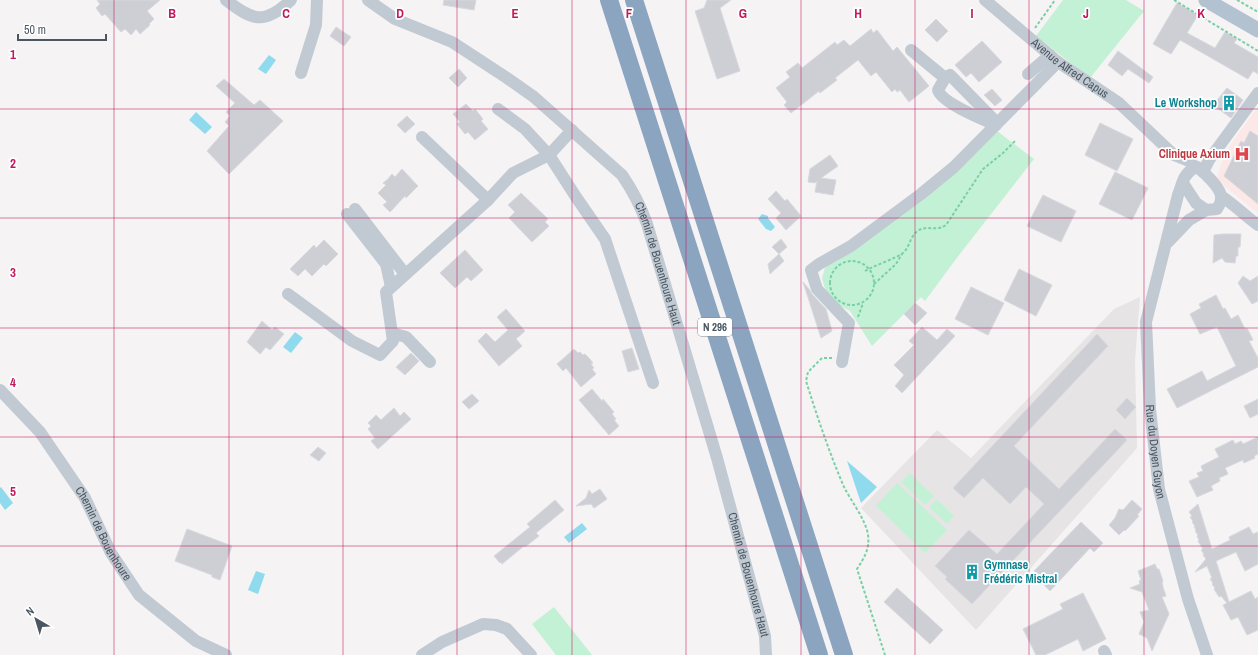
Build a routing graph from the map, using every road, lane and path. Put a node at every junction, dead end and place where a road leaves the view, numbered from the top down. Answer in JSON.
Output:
{"nodes":[{"id":1,"x":226,"y":0,"type":"edge"},
{"id":2,"x":291,"y":0,"type":"edge"},
{"id":3,"x":316,"y":0,"type":"edge"},
{"id":4,"x":368,"y":0,"type":"edge"},
{"id":5,"x":609,"y":0,"type":"edge"},
{"id":6,"x":634,"y":0,"type":"edge"},
{"id":7,"x":985,"y":0,"type":"edge"},
{"id":8,"x":1055,"y":0,"type":"edge"},
{"id":9,"x":1174,"y":0,"type":"edge"},
{"id":10,"x":1206,"y":0,"type":"edge"},
{"id":11,"x":1237,"y":0,"type":"edge"},
{"id":12,"x":1258,"y":12,"type":"edge"},
{"id":13,"x":1258,"y":30,"type":"edge"},
{"id":14,"x":1029,"y":37,"type":"junction"},
{"id":15,"x":911,"y":50,"type":"dead end"},
{"id":16,"x":1258,"y":51,"type":"edge"},
{"id":17,"x":1054,"y":59,"type":"junction"},
{"id":18,"x":301,"y":73,"type":"dead end"},
{"id":19,"x":1028,"y":74,"type":"dead end"},
{"id":20,"x":945,"y":78,"type":"junction"},
{"id":21,"x":1258,"y":93,"type":"edge"},
{"id":22,"x":498,"y":109,"type":"dead end"},
{"id":23,"x":997,"y":124,"type":"junction"},
{"id":24,"x":572,"y":130,"type":"junction"},
{"id":25,"x":422,"y":137,"type":"dead end"},
{"id":26,"x":1016,"y":140,"type":"dead end"},
{"id":27,"x":549,"y":155,"type":"junction"},
{"id":28,"x":1174,"y":155,"type":"junction"},
{"id":29,"x":1199,"y":169,"type":"junction"},
{"id":30,"x":1183,"y":181,"type":"junction"},
{"id":31,"x":1222,"y":196,"type":"junction"},
{"id":32,"x":488,"y":200,"type":"junction"},
{"id":33,"x":1211,"y":210,"type":"junction"},
{"id":34,"x":1244,"y":215,"type":"junction"},
{"id":35,"x":1258,"y":225,"type":"edge"},
{"id":36,"x":1166,"y":245,"type":"junction"},
{"id":37,"x":903,"y":253,"type":"junction"},
{"id":38,"x":869,"y":269,"type":"junction"},
{"id":39,"x":866,"y":271,"type":"dead end"},
{"id":40,"x":406,"y":274,"type":"junction"},
{"id":41,"x":874,"y":284,"type":"junction"},
{"id":42,"x":391,"y":287,"type":"junction"},
{"id":43,"x":288,"y":294,"type":"dead end"},
{"id":44,"x":392,"y":333,"type":"junction"},
{"id":45,"x":842,"y":360,"type":"joint"},
{"id":46,"x":430,"y":362,"type":"dead end"},
{"id":47,"x":653,"y":383,"type":"dead end"},
{"id":48,"x":0,"y":390,"type":"edge"},
{"id":49,"x":226,"y":655,"type":"edge"},
{"id":50,"x":422,"y":655,"type":"edge"},
{"id":51,"x":531,"y":655,"type":"edge"},
{"id":52,"x":766,"y":655,"type":"edge"},
{"id":53,"x":820,"y":655,"type":"edge"},
{"id":54,"x":844,"y":655,"type":"edge"},
{"id":55,"x":885,"y":655,"type":"edge"},
{"id":56,"x":1207,"y":655,"type":"edge"}],
"edges":[{"from":1,"to":2,"type":"street"},
{"from":3,"to":18,"type":"street"},
{"from":4,"to":24,"type":"street","name":"Chemin de Bouenhoure Haut"},
{"from":5,"to":53,"type":"highway","number":"N 296"},
{"from":6,"to":54,"type":"highway","number":"N 296"},
{"from":7,"to":14,"type":"street","name":"Avenue Alfred Capus"},
{"from":8,"to":14,"type":"path"},
{"from":9,"to":16,"type":"path"},
{"from":10,"to":13,"type":"main road"},
{"from":11,"to":12,"type":"path"},
{"from":14,"to":17,"type":"street","name":"Avenue Alfred Capus"},
{"from":15,"to":20,"type":"street"},
{"from":17,"to":19,"type":"street"},
{"from":17,"to":23,"type":"street"},
{"from":17,"to":28,"type":"street","name":"Avenue Alfred Capus"},
{"from":20,"to":23,"type":"street"},
{"from":20,"to":23,"type":"street"},
{"from":21,"to":29,"type":"street"},
{"from":22,"to":27,"type":"street"},
{"from":23,"to":45,"type":"street"},
{"from":24,"to":27,"type":"street"},
{"from":24,"to":52,"type":"street","name":"Chemin de Bouenhoure Haut"},
{"from":25,"to":32,"type":"street"},
{"from":26,"to":37,"type":"path"},
{"from":27,"to":32,"type":"street"},
{"from":27,"to":47,"type":"street"},
{"from":28,"to":29,"type":"street"},
{"from":28,"to":30,"type":"street"},
{"from":29,"to":30,"type":"street"},
{"from":29,"to":31,"type":"street"},
{"from":30,"to":33,"type":"street"},
{"from":30,"to":36,"type":"street","name":"Rue du Doyen Guyon"},
{"from":31,"to":33,"type":"street"},
{"from":31,"to":34,"type":"street"},
{"from":32,"to":40,"type":"street"},
{"from":33,"to":34,"type":"street"},
{"from":33,"to":36,"type":"street","name":"Rue du Doyen Guyon"},
{"from":34,"to":35,"type":"street"},
{"from":36,"to":56,"type":"street","name":"Rue du Doyen Guyon"},
{"from":37,"to":38,"type":"path"},
{"from":37,"to":41,"type":"path"},
{"from":38,"to":39,"type":"path"},
{"from":38,"to":41,"type":"path"},
{"from":38,"to":41,"type":"path"},
{"from":40,"to":42,"type":"street"},
{"from":40,"to":42,"type":"street"},
{"from":42,"to":44,"type":"street"},
{"from":43,"to":44,"type":"street"},
{"from":44,"to":46,"type":"street"},
{"from":45,"to":55,"type":"path"},
{"from":48,"to":49,"type":"street","name":"Chemin de Bouenhoure"},
{"from":50,"to":51,"type":"street"}]}
